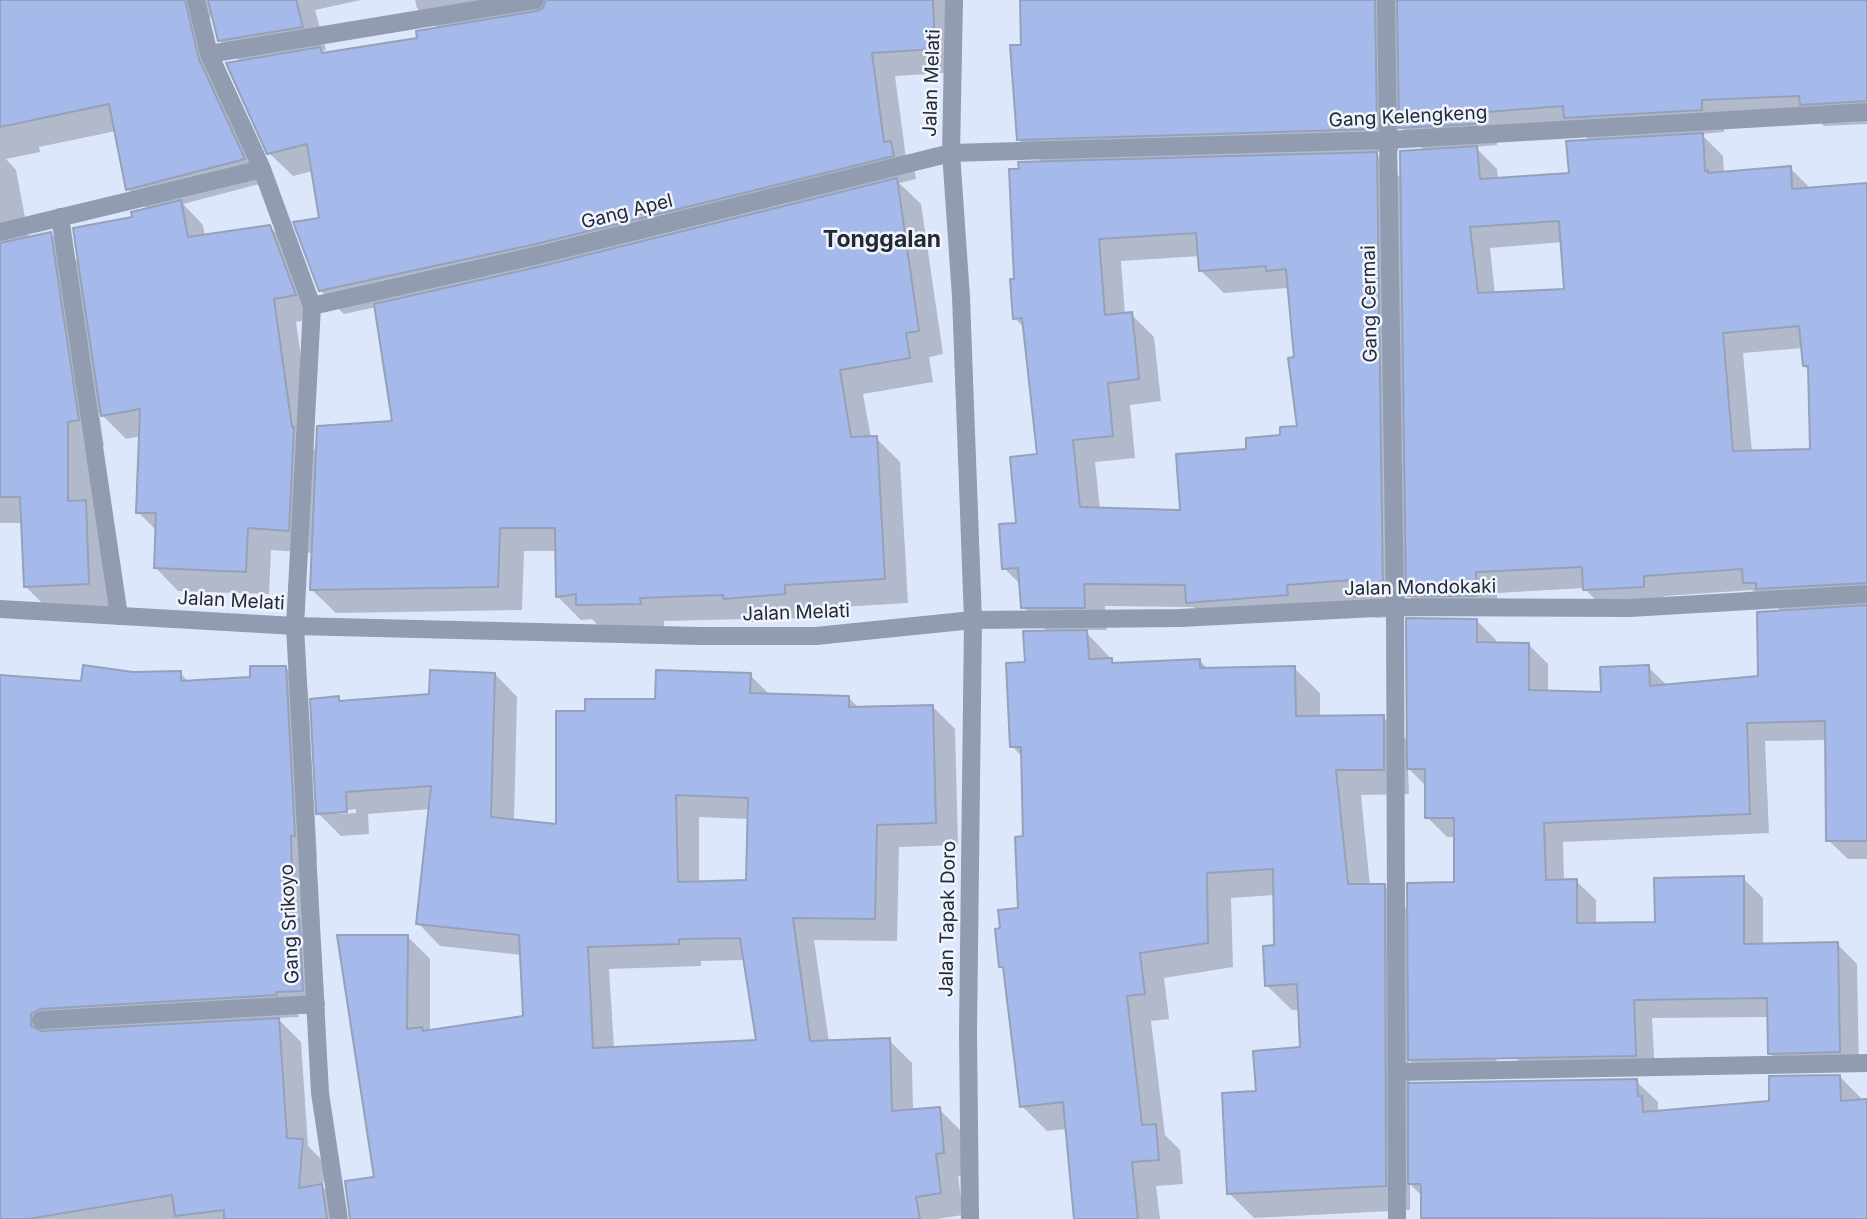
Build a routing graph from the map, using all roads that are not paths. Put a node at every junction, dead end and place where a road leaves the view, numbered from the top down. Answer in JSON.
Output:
{"nodes":[{"id":1,"x":196,"y":0,"type":"edge"},
{"id":2,"x":535,"y":0,"type":"edge"},
{"id":3,"x":954,"y":0,"type":"edge"},
{"id":4,"x":1386,"y":0,"type":"edge"},
{"id":5,"x":209,"y":54,"type":"junction"},
{"id":6,"x":1867,"y":112,"type":"edge"},
{"id":7,"x":1388,"y":140,"type":"junction"},
{"id":8,"x":951,"y":153,"type":"junction"},
{"id":9,"x":262,"y":169,"type":"junction"},
{"id":10,"x":60,"y":217,"type":"junction"},
{"id":11,"x":0,"y":232,"type":"edge"},
{"id":12,"x":312,"y":306,"type":"junction"},
{"id":13,"x":1867,"y":594,"type":"edge"},
{"id":14,"x":1395,"y":607,"type":"junction"},
{"id":15,"x":0,"y":609,"type":"edge"},
{"id":16,"x":119,"y":616,"type":"junction"},
{"id":17,"x":973,"y":620,"type":"junction"},
{"id":18,"x":295,"y":626,"type":"junction"},
{"id":19,"x":316,"y":1004,"type":"junction"},
{"id":20,"x":41,"y":1020,"type":"dead end"},
{"id":21,"x":1867,"y":1063,"type":"edge"},
{"id":22,"x":1398,"y":1072,"type":"junction"},
{"id":23,"x":339,"y":1219,"type":"edge"},
{"id":24,"x":970,"y":1219,"type":"edge"},
{"id":25,"x":1398,"y":1219,"type":"edge"}],
"edges":[{"from":1,"to":5,"type":"street"},
{"from":2,"to":5,"type":"street"},
{"from":3,"to":8,"type":"street","name":"Jalan Melati"},
{"from":4,"to":7,"type":"street","name":"Gang Cermai"},
{"from":5,"to":9,"type":"street"},
{"from":6,"to":7,"type":"street","name":"Gang Kelengkeng"},
{"from":7,"to":8,"type":"street","name":"Gang Kelengkeng"},
{"from":7,"to":14,"type":"street","name":"Gang Cermai"},
{"from":8,"to":12,"type":"street","name":"Gang Apel"},
{"from":8,"to":17,"type":"street","name":"Jalan Melati"},
{"from":9,"to":10,"type":"street"},
{"from":9,"to":12,"type":"street"},
{"from":10,"to":11,"type":"street"},
{"from":10,"to":16,"type":"street"},
{"from":12,"to":18,"type":"street","name":"Gang Srikoyo"},
{"from":13,"to":14,"type":"street","name":"Jalan Mondokaki"},
{"from":14,"to":17,"type":"street","name":"Jalan Mondokaki"},
{"from":14,"to":22,"type":"street","name":"Gang Cermai"},
{"from":15,"to":16,"type":"street","name":"Jalan Melati"},
{"from":16,"to":18,"type":"street","name":"Jalan Melati"},
{"from":17,"to":18,"type":"street","name":"Jalan Melati"},
{"from":17,"to":24,"type":"street","name":"Jalan Tapak Doro"},
{"from":18,"to":19,"type":"street","name":"Gang Srikoyo"},
{"from":19,"to":20,"type":"street"},
{"from":19,"to":23,"type":"street","name":"Gang Srikoyo"},
{"from":21,"to":22,"type":"street"},
{"from":22,"to":25,"type":"street","name":"Gang Cermai"}]}
